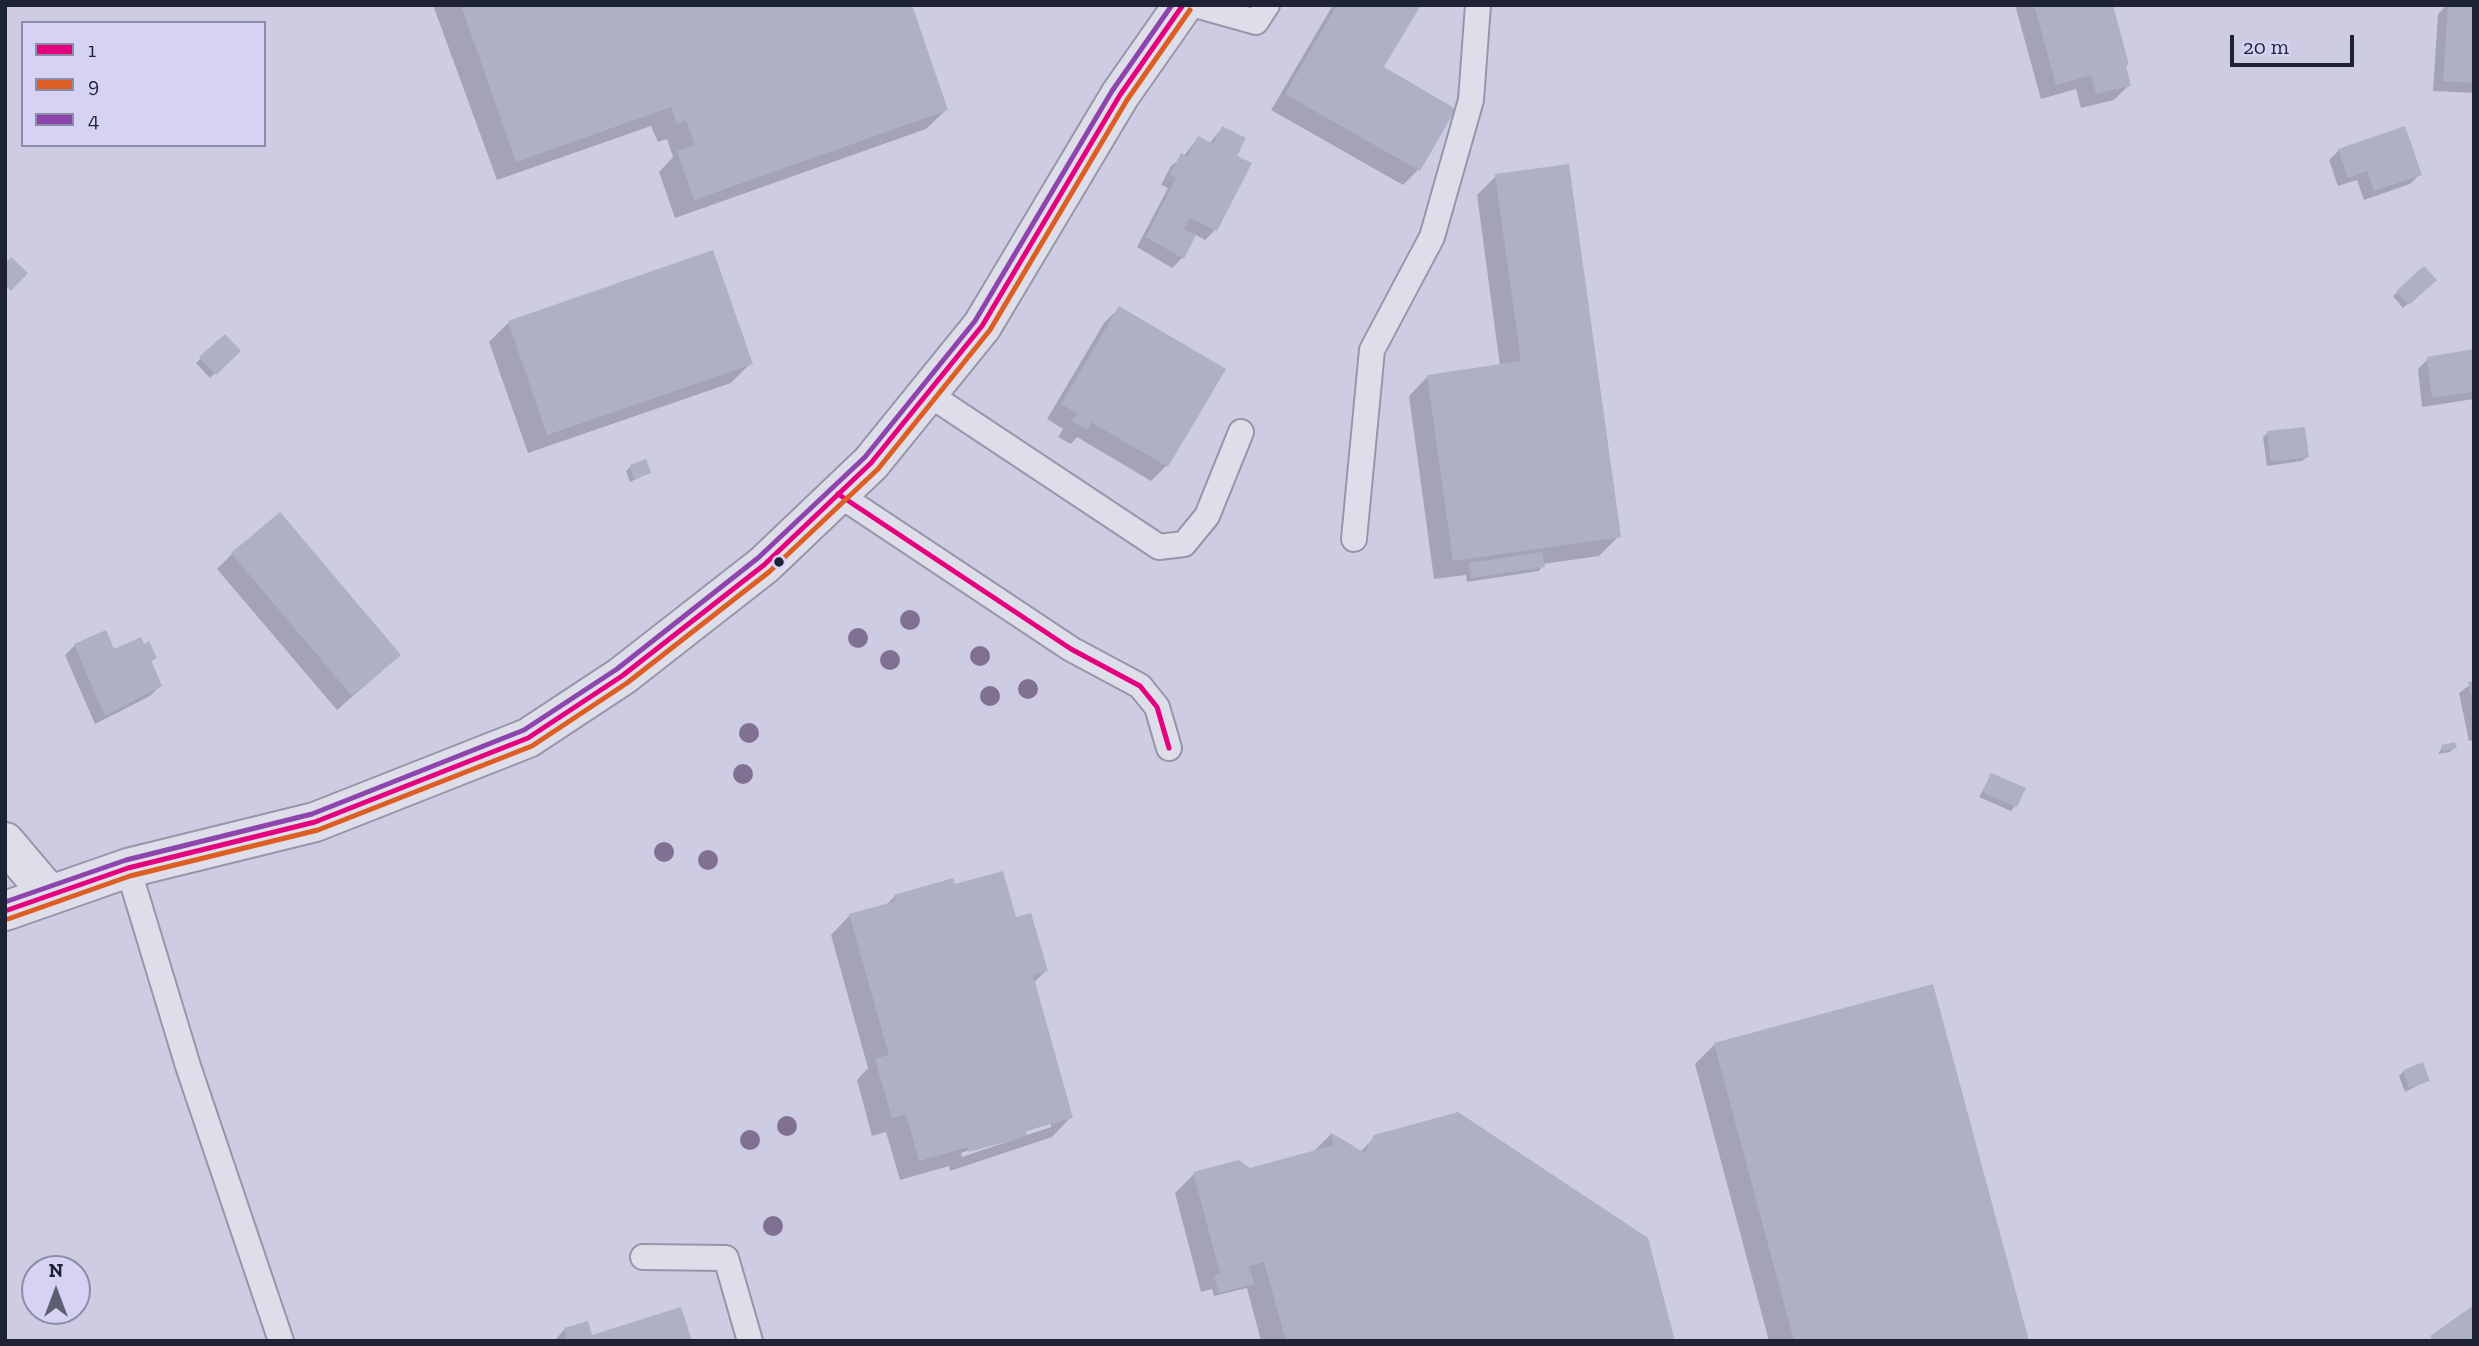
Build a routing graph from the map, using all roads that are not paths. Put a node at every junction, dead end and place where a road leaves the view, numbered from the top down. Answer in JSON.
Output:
{"nodes":[{"id":1,"x":1183,"y":5,"type":"edge"},
{"id":2,"x":1195,"y":5,"type":"edge"},
{"id":3,"x":1267,"y":5,"type":"edge"},
{"id":4,"x":1478,"y":5,"type":"edge"},
{"id":5,"x":927,"y":393,"type":"junction"},
{"id":6,"x":1241,"y":432,"type":"dead end"},
{"id":7,"x":838,"y":494,"type":"junction"},
{"id":8,"x":1354,"y":539,"type":"dead end"},
{"id":9,"x":1168,"y":748,"type":"dead end"},
{"id":10,"x":5,"y":842,"type":"edge"},
{"id":11,"x":128,"y":868,"type":"junction"},
{"id":12,"x":49,"y":894,"type":"junction"},
{"id":13,"x":5,"y":911,"type":"edge"},
{"id":14,"x":643,"y":1257,"type":"dead end"},
{"id":15,"x":281,"y":1341,"type":"edge"},
{"id":16,"x":750,"y":1341,"type":"edge"}],
"edges":[{"from":1,"to":5,"type":"street"},
{"from":2,"to":3,"type":"lane"},
{"from":4,"to":8,"type":"lane"},
{"from":5,"to":6,"type":"lane"},
{"from":5,"to":7,"type":"street"},
{"from":7,"to":9,"type":"lane"},
{"from":7,"to":11,"type":"street"},
{"from":10,"to":12,"type":"street"},
{"from":11,"to":12,"type":"street"},
{"from":11,"to":15,"type":"lane"},
{"from":12,"to":13,"type":"street"},
{"from":14,"to":16,"type":"lane"}]}
